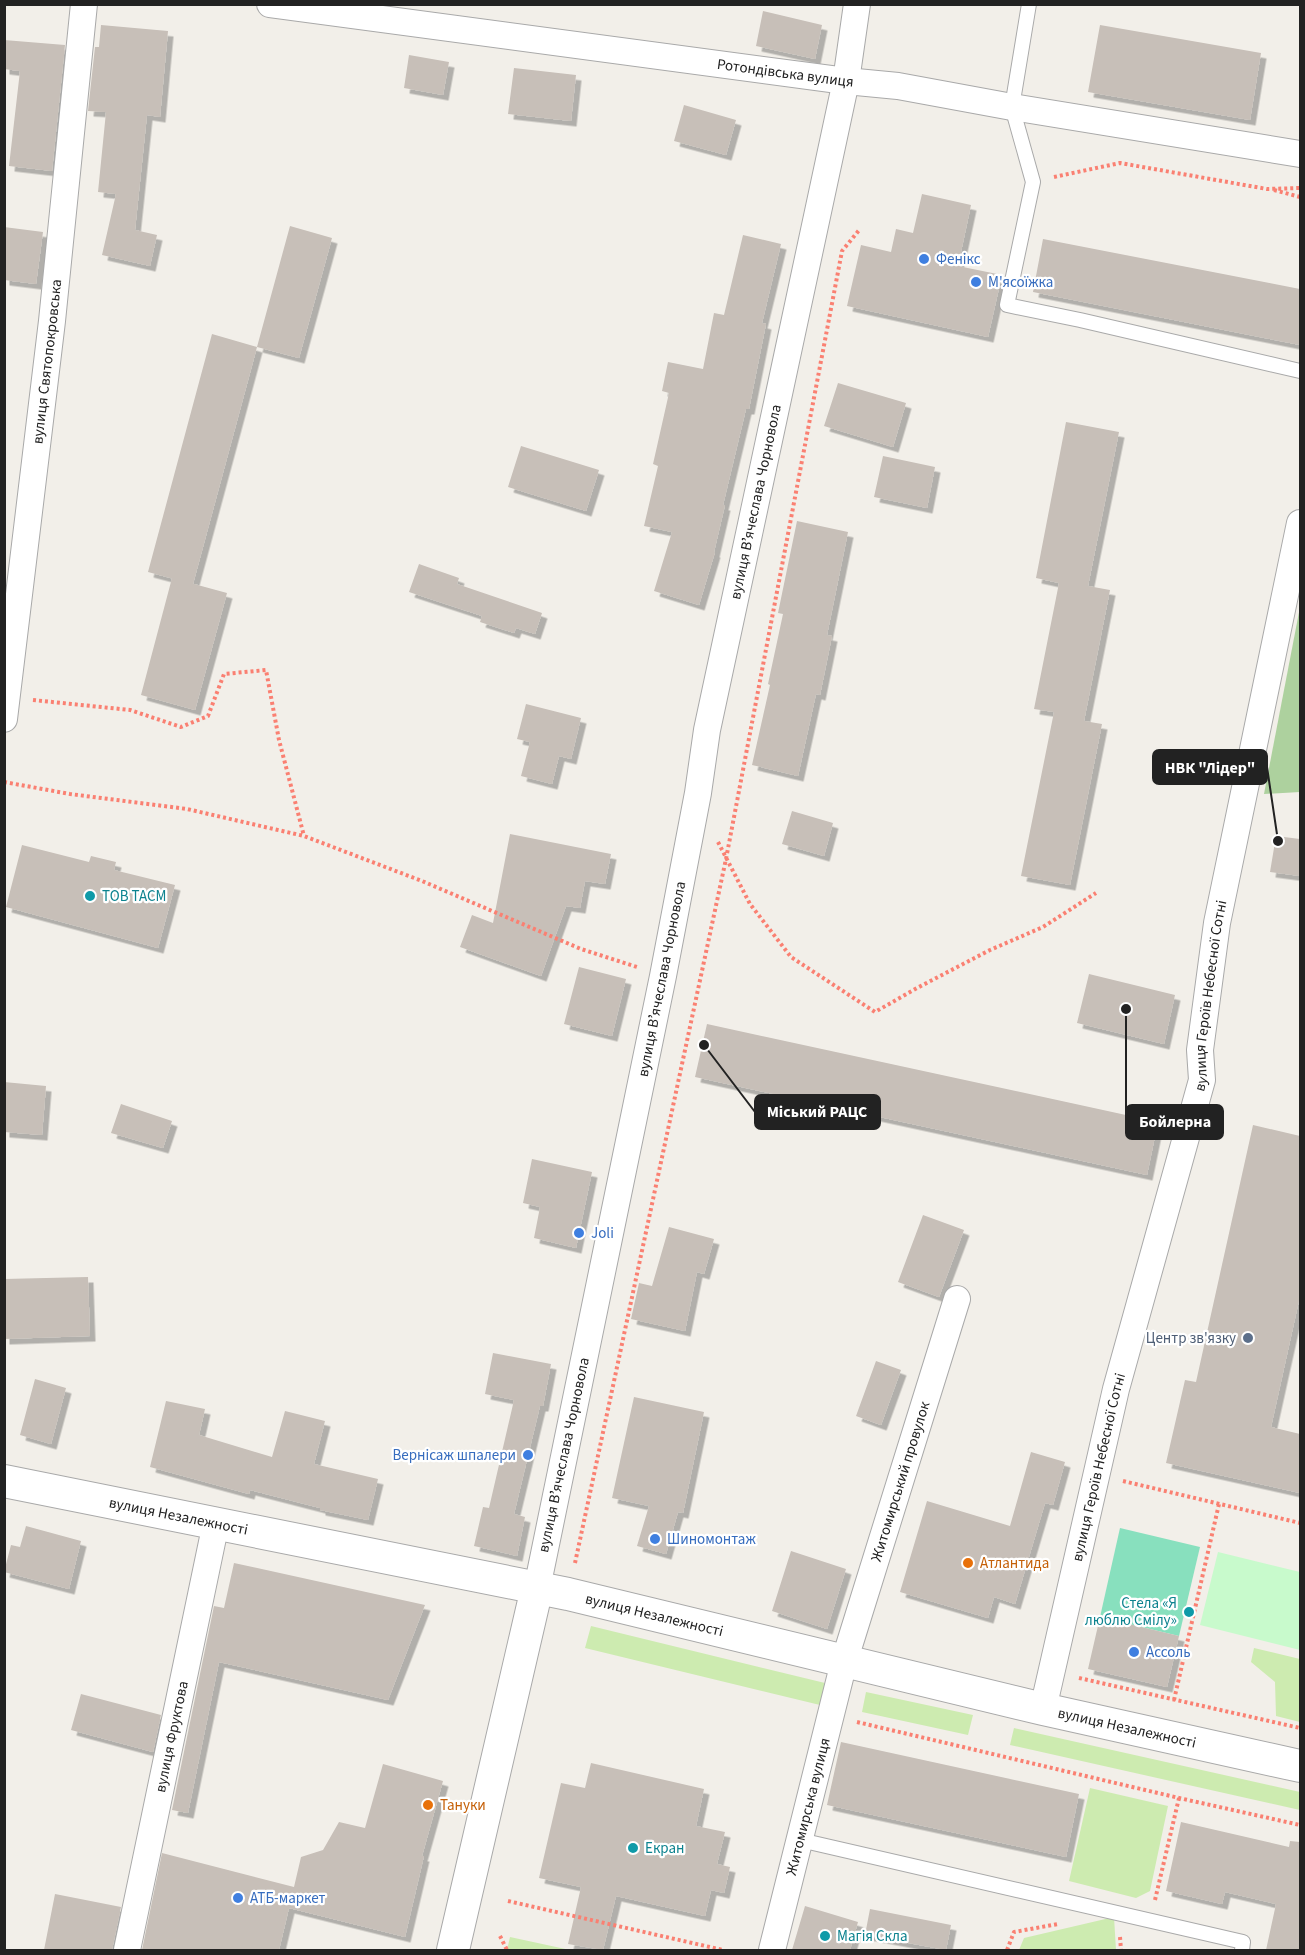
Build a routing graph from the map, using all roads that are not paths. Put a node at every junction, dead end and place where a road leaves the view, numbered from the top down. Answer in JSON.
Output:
{"nodes":[{"id":1,"x":84,"y":4,"type":"edge"},
{"id":2,"x":270,"y":4,"type":"edge"},
{"id":3,"x":857,"y":4,"type":"edge"},
{"id":4,"x":1029,"y":4,"type":"edge"},
{"id":5,"x":846,"y":81,"type":"junction"},
{"id":6,"x":1012,"y":107,"type":"junction"},
{"id":7,"x":1300,"y":154,"type":"edge"},
{"id":8,"x":1300,"y":371,"type":"edge"},
{"id":9,"x":1300,"y":523,"type":"edge"},
{"id":10,"x":6,"y":709,"type":"edge"},
{"id":11,"x":957,"y":1299,"type":"dead end"},
{"id":12,"x":4,"y":1482,"type":"edge"},
{"id":13,"x":216,"y":1523,"type":"junction"},
{"id":14,"x":537,"y":1588,"type":"junction"},
{"id":15,"x":844,"y":1662,"type":"junction"},
{"id":16,"x":1043,"y":1709,"type":"junction"},
{"id":17,"x":1300,"y":1767,"type":"edge"},
{"id":18,"x":800,"y":1840,"type":"junction"},
{"id":19,"x":127,"y":1950,"type":"edge"},
{"id":20,"x":453,"y":1950,"type":"edge"},
{"id":21,"x":772,"y":1950,"type":"edge"},
{"id":22,"x":1242,"y":1950,"type":"edge"}],
"edges":[{"from":1,"to":10,"type":"street","name":"вулиця Святопокровська"},
{"from":2,"to":5,"type":"street","name":"Ротондівська вулиця"},
{"from":3,"to":5,"type":"street","name":"вулиця Вʼячеслава Чорновола"},
{"from":4,"to":6,"type":"lane"},
{"from":5,"to":6,"type":"street","name":"Ротондівська вулиця"},
{"from":5,"to":14,"type":"street","name":"вулиця Вʼячеслава Чорновола"},
{"from":6,"to":7,"type":"street","name":"Ротондівська вулиця"},
{"from":6,"to":8,"type":"lane"},
{"from":9,"to":16,"type":"street","name":"вулиця Героїв Небесної Сотні"},
{"from":11,"to":15,"type":"street","name":"Житомирський провулок"},
{"from":12,"to":13,"type":"street","name":"вулиця Незалежності"},
{"from":13,"to":14,"type":"street","name":"вулиця Незалежності"},
{"from":13,"to":19,"type":"street","name":"вулиця Фруктова"},
{"from":14,"to":15,"type":"street","name":"вулиця Незалежності"},
{"from":14,"to":20,"type":"street","name":"вулиця Вʼячеслава Чорновола"},
{"from":15,"to":16,"type":"street","name":"вулиця Незалежності"},
{"from":15,"to":18,"type":"street","name":"Житомирська вулиця"},
{"from":16,"to":17,"type":"street","name":"вулиця Незалежності"},
{"from":18,"to":21,"type":"street","name":"Житомирська вулиця"},
{"from":18,"to":22,"type":"lane"}]}
